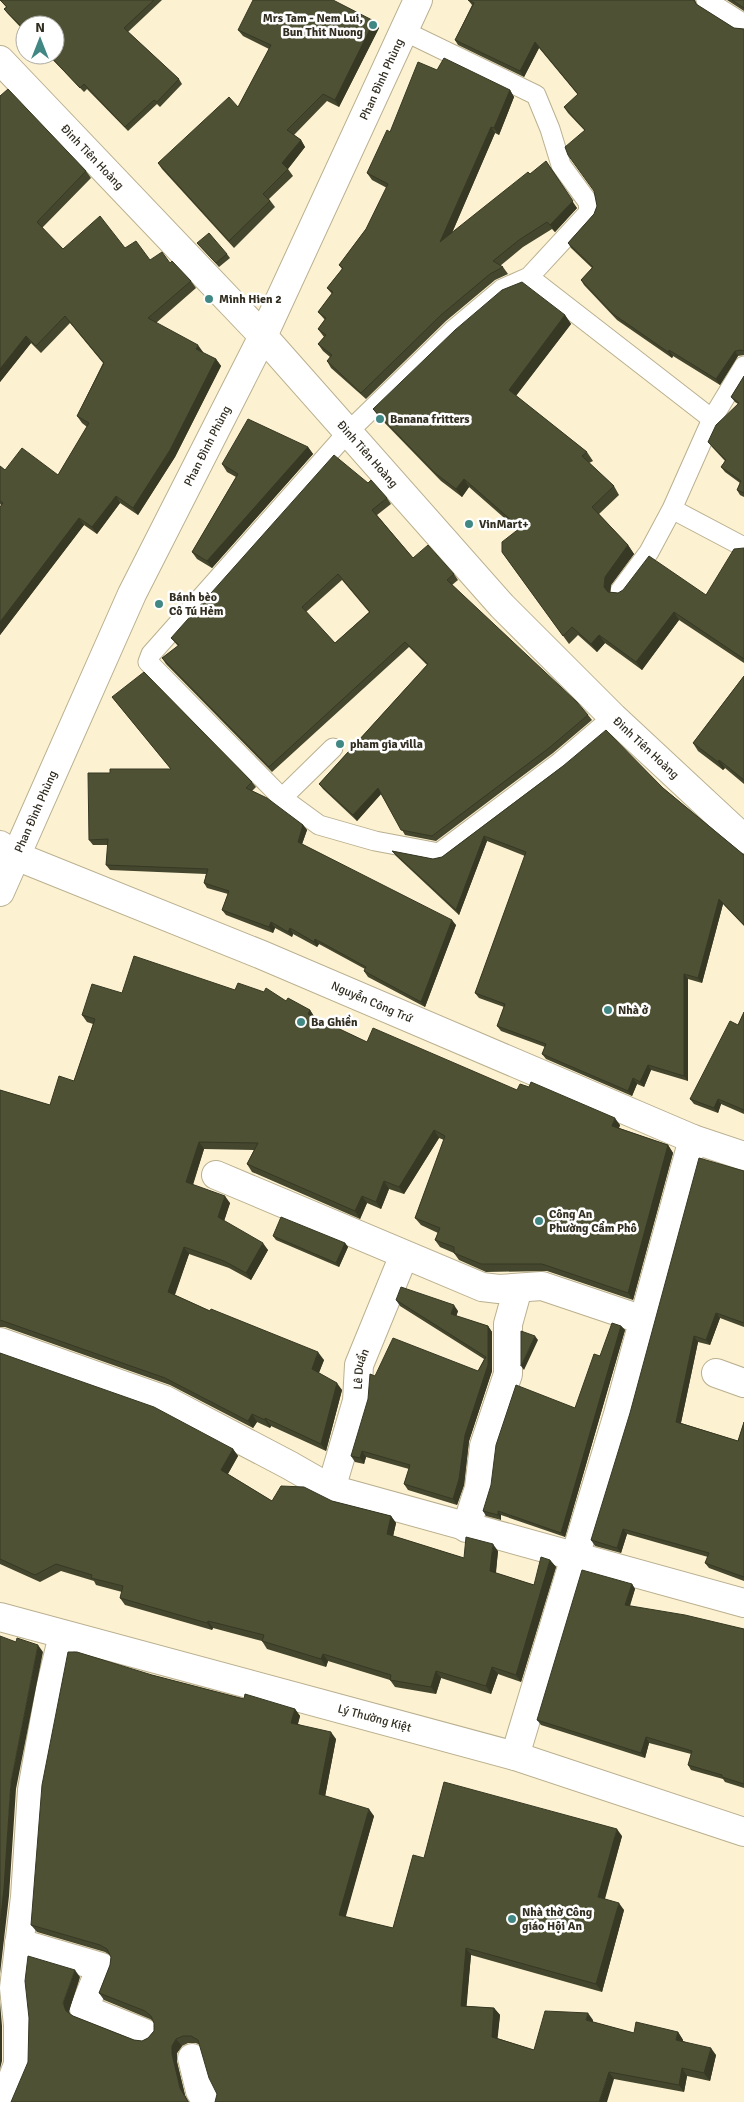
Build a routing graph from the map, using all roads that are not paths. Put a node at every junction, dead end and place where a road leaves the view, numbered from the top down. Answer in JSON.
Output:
{"nodes":[{"id":1,"x":418,"y":0,"type":"edge"},
{"id":2,"x":706,"y":0,"type":"edge"},
{"id":3,"x":744,"y":24,"type":"edge"},
{"id":4,"x":404,"y":31,"type":"junction"},
{"id":5,"x":0,"y":60,"type":"edge"},
{"id":6,"x":530,"y":277,"type":"junction"},
{"id":7,"x":263,"y":336,"type":"junction"},
{"id":8,"x":744,"y":366,"type":"edge"},
{"id":9,"x":712,"y":419,"type":"junction"},
{"id":10,"x":347,"y":433,"type":"junction"},
{"id":11,"x":672,"y":509,"type":"junction"},
{"id":12,"x":744,"y":547,"type":"edge"},
{"id":13,"x":620,"y":591,"type":"edge"},
{"id":14,"x":613,"y":717,"type":"junction"},
{"id":15,"x":333,"y":748,"type":"dead end"},
{"id":16,"x":282,"y":798,"type":"junction"},
{"id":17,"x":744,"y":839,"type":"edge"},
{"id":18,"x":8,"y":850,"type":"edge"},
{"id":19,"x":0,"y":892,"type":"edge"},
{"id":20,"x":693,"y":1139,"type":"junction"},
{"id":21,"x":744,"y":1156,"type":"edge"},
{"id":22,"x":216,"y":1175,"type":"dead end"},
{"id":23,"x":404,"y":1255,"type":"junction"},
{"id":24,"x":518,"y":1288,"type":"junction"},
{"id":25,"x":643,"y":1320,"type":"junction"},
{"id":26,"x":0,"y":1342,"type":"edge"},
{"id":27,"x":716,"y":1372,"type":"dead end"},
{"id":28,"x":744,"y":1383,"type":"edge"},
{"id":29,"x":331,"y":1489,"type":"junction"},
{"id":30,"x":466,"y":1528,"type":"junction"},
{"id":31,"x":574,"y":1558,"type":"junction"},
{"id":32,"x":744,"y":1603,"type":"edge"},
{"id":33,"x":0,"y":1617,"type":"edge"},
{"id":34,"x":63,"y":1635,"type":"junction"},
{"id":35,"x":515,"y":1756,"type":"junction"},
{"id":36,"x":744,"y":1832,"type":"edge"},
{"id":37,"x":19,"y":1943,"type":"junction"},
{"id":38,"x":144,"y":2033,"type":"dead end"},
{"id":39,"x":192,"y":2058,"type":"dead end"},
{"id":40,"x":4,"y":2102,"type":"edge"},
{"id":41,"x":208,"y":2102,"type":"edge"}],
"edges":[{"from":1,"to":4,"type":"street","name":"Phan Đình Phùng"},
{"from":2,"to":3,"type":"lane"},
{"from":4,"to":6,"type":"lane"},
{"from":4,"to":7,"type":"street","name":"Phan Đình Phùng"},
{"from":5,"to":7,"type":"street","name":"Đinh Tiên Hoàng"},
{"from":6,"to":9,"type":"lane"},
{"from":6,"to":10,"type":"lane"},
{"from":7,"to":10,"type":"street","name":"Đinh Tiên Hoàng"},
{"from":7,"to":18,"type":"street","name":"Phan Đình Phùng"},
{"from":8,"to":9,"type":"lane"},
{"from":9,"to":11,"type":"lane"},
{"from":10,"to":14,"type":"street","name":"Đinh Tiên Hoàng"},
{"from":10,"to":16,"type":"lane"},
{"from":11,"to":12,"type":"lane"},
{"from":11,"to":13,"type":"lane"},
{"from":14,"to":16,"type":"lane"},
{"from":14,"to":17,"type":"street","name":"Đinh Tiên Hoàng"},
{"from":15,"to":16,"type":"lane"},
{"from":18,"to":19,"type":"street","name":"Phan Đình Phùng"},
{"from":18,"to":20,"type":"street","name":"Nguyễn Công Trứ"},
{"from":20,"to":21,"type":"street","name":"Nguyễn Công Trứ"},
{"from":20,"to":25,"type":"street"},
{"from":22,"to":23,"type":"street"},
{"from":23,"to":24,"type":"street"},
{"from":23,"to":29,"type":"street","name":"Lê Duẩn"},
{"from":24,"to":25,"type":"street"},
{"from":24,"to":30,"type":"street"},
{"from":25,"to":31,"type":"street"},
{"from":26,"to":29,"type":"street"},
{"from":27,"to":28,"type":"street"},
{"from":29,"to":30,"type":"street"},
{"from":30,"to":31,"type":"street"},
{"from":31,"to":32,"type":"street"},
{"from":31,"to":35,"type":"street"},
{"from":33,"to":34,"type":"street","name":"Lý Thường Kiệt"},
{"from":34,"to":35,"type":"street","name":"Lý Thường Kiệt"},
{"from":34,"to":37,"type":"street"},
{"from":35,"to":36,"type":"street","name":"Lý Thường Kiệt"},
{"from":37,"to":38,"type":"street"},
{"from":37,"to":40,"type":"street"},
{"from":39,"to":41,"type":"street"}]}
